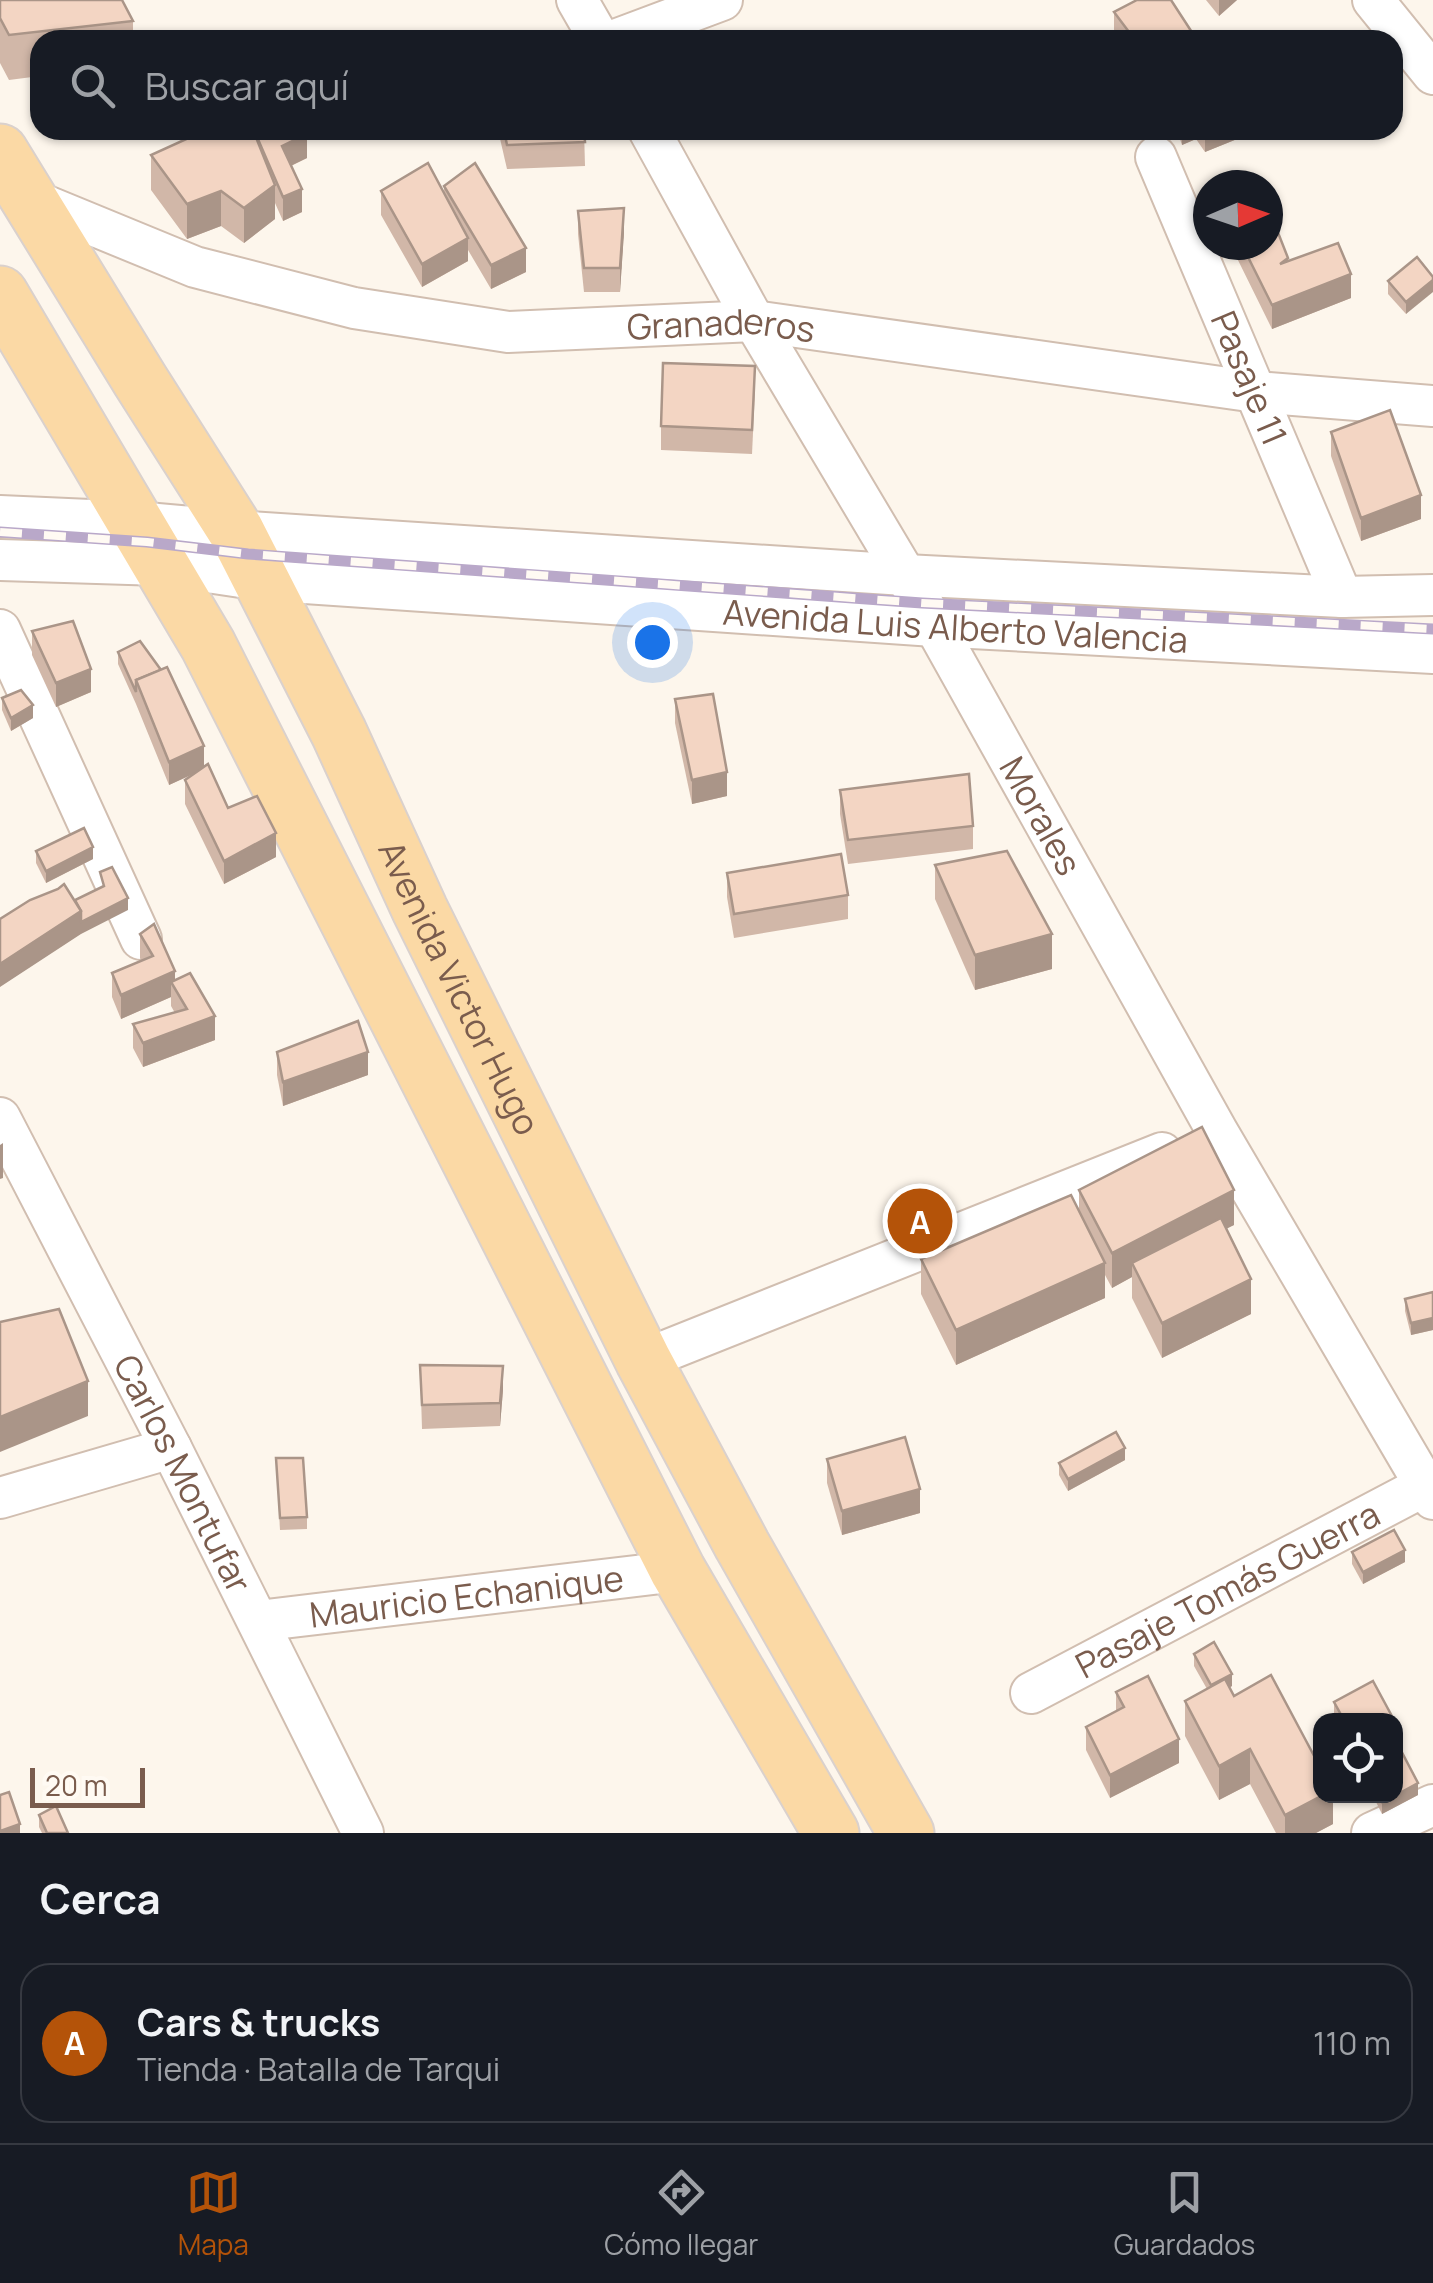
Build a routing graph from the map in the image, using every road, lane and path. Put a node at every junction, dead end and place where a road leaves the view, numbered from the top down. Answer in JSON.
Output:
{"nodes":[{"id":1,"x":577,"y":0,"type":"edge"},
{"id":2,"x":722,"y":0,"type":"edge"},
{"id":3,"x":1373,"y":0,"type":"edge"},
{"id":4,"x":594,"y":30,"type":"edge"},
{"id":5,"x":642,"y":30,"type":"edge"},
{"id":6,"x":1397,"y":30,"type":"edge"},
{"id":7,"x":1403,"y":37,"type":"edge"},
{"id":8,"x":1433,"y":74,"type":"edge"},
{"id":9,"x":654,"y":140,"type":"edge"},
{"id":10,"x":1156,"y":157,"type":"dead end"},
{"id":11,"x":13,"y":175,"type":"edge"},
{"id":12,"x":0,"y":294,"type":"edge"},
{"id":13,"x":754,"y":322,"type":"junction"},
{"id":14,"x":1256,"y":392,"type":"junction"},
{"id":15,"x":1433,"y":406,"type":"edge"},
{"id":16,"x":0,"y":516,"type":"edge"},
{"id":17,"x":236,"y":531,"type":"junction"},
{"id":18,"x":148,"y":544,"type":"junction"},
{"id":19,"x":0,"y":560,"type":"edge"},
{"id":20,"x":905,"y":575,"type":"junction"},
{"id":21,"x":261,"y":580,"type":"junction"},
{"id":22,"x":1433,"y":595,"type":"edge"},
{"id":23,"x":1342,"y":597,"type":"junction"},
{"id":24,"x":934,"y":626,"type":"junction"},
{"id":25,"x":0,"y":630,"type":"edge"},
{"id":26,"x":1433,"y":653,"type":"edge"},
{"id":27,"x":141,"y":939,"type":"edge"},
{"id":28,"x":0,"y":1118,"type":"edge"},
{"id":29,"x":1217,"y":1131,"type":"junction"},
{"id":30,"x":643,"y":1360,"type":"junction"},
{"id":31,"x":171,"y":1448,"type":"junction"},
{"id":32,"x":1429,"y":1492,"type":"edge"},
{"id":33,"x":0,"y":1498,"type":"edge"},
{"id":34,"x":678,"y":1571,"type":"junction"},
{"id":35,"x":258,"y":1620,"type":"junction"},
{"id":36,"x":1031,"y":1693,"type":"dead end"},
{"id":37,"x":1433,"y":1805,"type":"edge"},
{"id":38,"x":363,"y":1833,"type":"edge"},
{"id":39,"x":831,"y":1833,"type":"edge"},
{"id":40,"x":906,"y":1833,"type":"edge"},
{"id":41,"x":1372,"y":1833,"type":"edge"}],
"edges":[{"from":1,"to":4,"type":"street"},
{"from":2,"to":5,"type":"street"},
{"from":3,"to":6,"type":"street"},
{"from":7,"to":8,"type":"street"},
{"from":9,"to":13,"type":"street","name":"Morales"},
{"from":10,"to":14,"type":"street","name":"Pasaje 11"},
{"from":11,"to":13,"type":"street","name":"Granaderos"},
{"from":11,"to":17,"type":"main road","name":"Avenida Victor Hugo"},
{"from":12,"to":18,"type":"main road","name":"Avenida Victor Hugo"},
{"from":13,"to":14,"type":"street","name":"Granaderos"},
{"from":13,"to":20,"type":"street","name":"Morales"},
{"from":14,"to":15,"type":"street","name":"Granaderos"},
{"from":14,"to":23,"type":"street","name":"Pasaje 11"},
{"from":16,"to":18,"type":"street","name":"Avenida Luis Alberto Valencia"},
{"from":17,"to":18,"type":"street","name":"Avenida Luis Alberto Valencia"},
{"from":17,"to":20,"type":"street","name":"Avenida Luis Alberto Valencia"},
{"from":17,"to":21,"type":"main road","name":"Avenida Victor Hugo"},
{"from":18,"to":19,"type":"street","name":"Avenida Luis Alberto Valencia"},
{"from":18,"to":21,"type":"street","name":"Avenida Luis Alberto Valencia"},
{"from":18,"to":34,"type":"main road","name":"Avenida Victor Hugo"},
{"from":20,"to":23,"type":"street","name":"Avenida Luis Alberto Valencia"},
{"from":20,"to":24,"type":"street","name":"Morales"},
{"from":21,"to":24,"type":"street","name":"Avenida Luis Alberto Valencia"},
{"from":21,"to":30,"type":"main road","name":"Avenida Victor Hugo"},
{"from":22,"to":23,"type":"street","name":"Avenida Luis Alberto Valencia"},
{"from":24,"to":26,"type":"street","name":"Avenida Luis Alberto Valencia"},
{"from":24,"to":29,"type":"street","name":"Morales"},
{"from":25,"to":27,"type":"street"},
{"from":28,"to":31,"type":"street","name":"Carlos Montufar"},
{"from":29,"to":30,"type":"street"},
{"from":29,"to":32,"type":"street","name":"Morales"},
{"from":30,"to":40,"type":"main road","name":"Avenida Victor Hugo"},
{"from":31,"to":33,"type":"street"},
{"from":31,"to":35,"type":"street","name":"Carlos Montufar"},
{"from":32,"to":36,"type":"street","name":"Pasaje Tomás Guerra"},
{"from":34,"to":35,"type":"street","name":"Mauricio Echanique"},
{"from":34,"to":39,"type":"main road","name":"Avenida Victor Hugo"},
{"from":35,"to":38,"type":"street","name":"Carlos Montufar"},
{"from":37,"to":41,"type":"street"}]}
